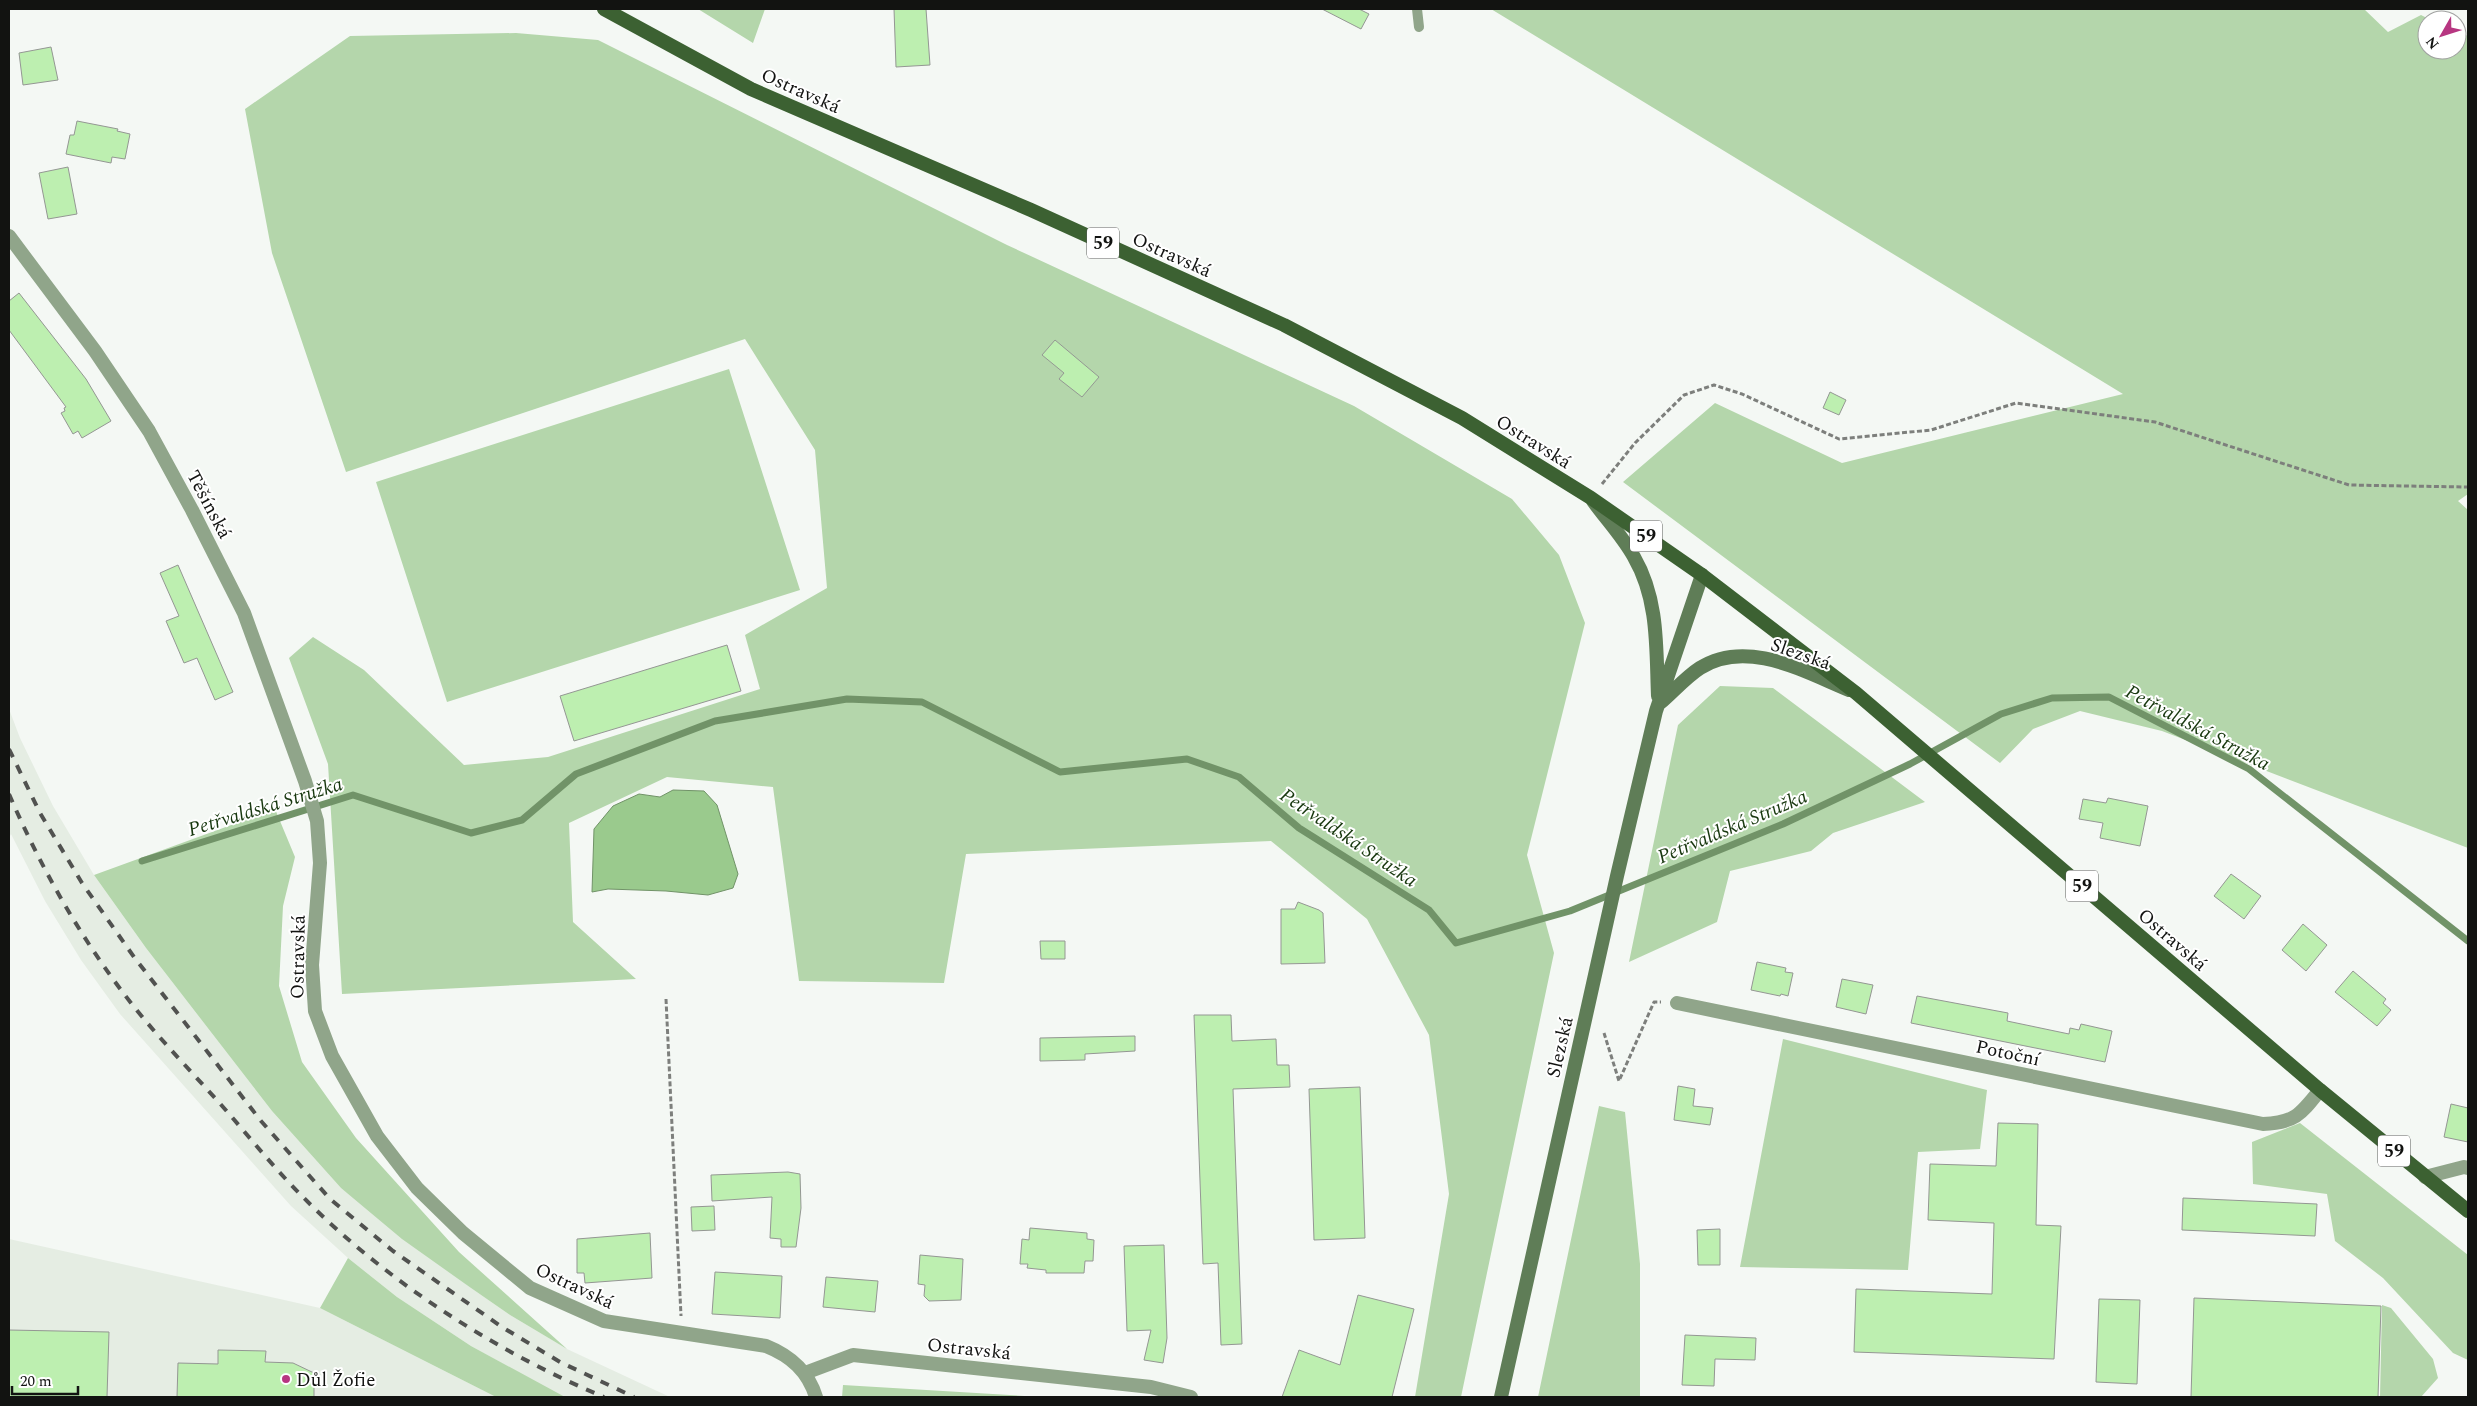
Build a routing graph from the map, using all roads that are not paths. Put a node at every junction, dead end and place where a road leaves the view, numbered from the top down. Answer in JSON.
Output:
{"nodes":[{"id":1,"x":604,"y":9,"type":"edge"},
{"id":2,"x":1417,"y":9,"type":"edge"},
{"id":3,"x":1419,"y":27,"type":"dead end"},
{"id":4,"x":9,"y":236,"type":"edge"},
{"id":5,"x":1591,"y":498,"type":"junction"},
{"id":6,"x":1702,"y":575,"type":"junction"},
{"id":7,"x":1856,"y":693,"type":"junction"},
{"id":8,"x":1658,"y":706,"type":"junction"},
{"id":9,"x":317,"y":822,"type":"joint"},
{"id":10,"x":1677,"y":1003,"type":"road end"},
{"id":11,"x":2320,"y":1090,"type":"junction"},
{"id":12,"x":2468,"y":1168,"type":"edge"},
{"id":13,"x":2425,"y":1177,"type":"junction"},
{"id":14,"x":2468,"y":1211,"type":"edge"},
{"id":15,"x":805,"y":1373,"type":"junction"},
{"id":16,"x":816,"y":1397,"type":"edge"},
{"id":17,"x":1191,"y":1397,"type":"edge"},
{"id":18,"x":1501,"y":1397,"type":"edge"}],
"edges":[{"from":1,"to":5,"type":"main road","name":"Ostravská","number":"59"},
{"from":2,"to":3,"type":"lane"},
{"from":4,"to":9,"type":"street","name":"Těšínská"},
{"from":5,"to":6,"type":"main road","name":"Ostravská","number":"59"},
{"from":5,"to":8,"type":"main road"},
{"from":6,"to":7,"type":"main road","number":"59"},
{"from":6,"to":8,"type":"main road","name":"Slezská"},
{"from":7,"to":8,"type":"main road","name":"Slezská"},
{"from":7,"to":11,"type":"main road","name":"Ostravská","number":"59"},
{"from":8,"to":18,"type":"main road","name":"Slezská"},
{"from":9,"to":15,"type":"street","name":"Ostravská"},
{"from":10,"to":11,"type":"street","name":"Potoční"},
{"from":11,"to":13,"type":"main road","name":"Ostravská","number":"59"},
{"from":12,"to":13,"type":"street"},
{"from":13,"to":14,"type":"main road","name":"Ostravská","number":"59"},
{"from":15,"to":16,"type":"street"},
{"from":15,"to":17,"type":"street","name":"Ostravská"}]}
